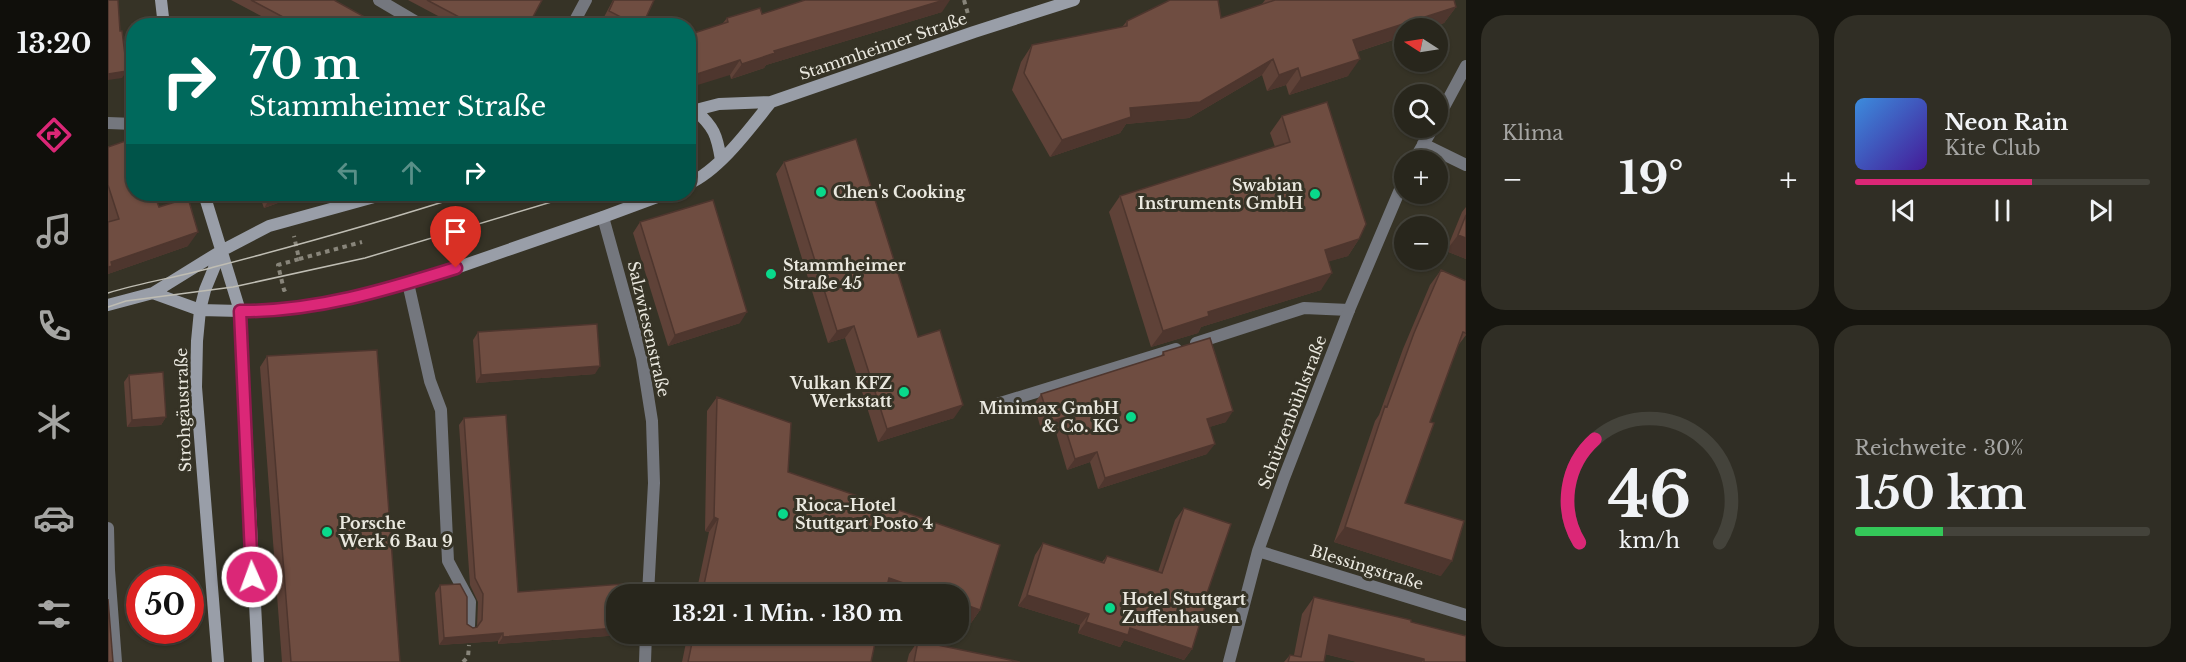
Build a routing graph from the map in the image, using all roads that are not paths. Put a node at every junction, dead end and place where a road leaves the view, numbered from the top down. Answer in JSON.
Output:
{"nodes":[{"id":1,"x":161,"y":0,"type":"edge"},
{"id":2,"x":379,"y":0,"type":"edge"},
{"id":3,"x":586,"y":0,"type":"edge"},
{"id":4,"x":1074,"y":0,"type":"edge"},
{"id":5,"x":163,"y":18,"type":"edge"},
{"id":6,"x":409,"y":18,"type":"edge"},
{"id":7,"x":576,"y":18,"type":"edge"},
{"id":8,"x":1466,"y":66,"type":"edge"},
{"id":9,"x":1448,"y":100,"type":"edge"},
{"id":10,"x":771,"y":102,"type":"junction"},
{"id":11,"x":696,"y":110,"type":"edge"},
{"id":12,"x":696,"y":114,"type":"edge"},
{"id":13,"x":108,"y":123,"type":"edge"},
{"id":14,"x":126,"y":124,"type":"edge"},
{"id":15,"x":1427,"y":138,"type":"edge"},
{"id":16,"x":1423,"y":144,"type":"junction"},
{"id":17,"x":1420,"y":150,"type":"edge"},
{"id":18,"x":721,"y":160,"type":"junction"},
{"id":19,"x":1466,"y":165,"type":"edge"},
{"id":20,"x":696,"y":178,"type":"edge"},
{"id":21,"x":206,"y":201,"type":"edge"},
{"id":22,"x":360,"y":201,"type":"edge"},
{"id":23,"x":646,"y":201,"type":"edge"},
{"id":24,"x":1394,"y":204,"type":"edge"},
{"id":25,"x":603,"y":217,"type":"junction"},
{"id":26,"x":221,"y":251,"type":"junction"},
{"id":27,"x":408,"y":283,"type":"junction"},
{"id":28,"x":153,"y":293,"type":"junction"},
{"id":29,"x":108,"y":305,"type":"edge"},
{"id":30,"x":200,"y":310,"type":"junction"},
{"id":31,"x":1349,"y":310,"type":"junction"},
{"id":32,"x":240,"y":311,"type":"junction"},
{"id":33,"x":997,"y":404,"type":"dead end"},
{"id":34,"x":108,"y":528,"type":"edge"},
{"id":35,"x":1258,"y":552,"type":"junction"},
{"id":36,"x":649,"y":584,"type":"edge"},
{"id":37,"x":1466,"y":615,"type":"edge"},
{"id":38,"x":469,"y":627,"type":"edge"},
{"id":39,"x":646,"y":644,"type":"edge"},
{"id":40,"x":116,"y":662,"type":"edge"},
{"id":41,"x":218,"y":662,"type":"edge"},
{"id":42,"x":258,"y":662,"type":"edge"},
{"id":43,"x":645,"y":662,"type":"edge"},
{"id":44,"x":1229,"y":662,"type":"edge"}],
"edges":[{"from":1,"to":5,"type":"street"},
{"from":2,"to":6,"type":"street"},
{"from":3,"to":7,"type":"street"},
{"from":4,"to":10,"type":"street","name":"Stammheimer Straße"},
{"from":8,"to":9,"type":"street"},
{"from":10,"to":11,"type":"street","name":"Stammheimer Straße"},
{"from":10,"to":18,"type":"street"},
{"from":12,"to":18,"type":"street"},
{"from":13,"to":14,"type":"street"},
{"from":15,"to":16,"type":"street"},
{"from":16,"to":17,"type":"street"},
{"from":16,"to":19,"type":"street"},
{"from":18,"to":20,"type":"street"},
{"from":21,"to":26,"type":"street"},
{"from":22,"to":26,"type":"street"},
{"from":23,"to":25,"type":"street"},
{"from":24,"to":31,"type":"street","name":"Schützenbühlstraße"},
{"from":25,"to":27,"type":"street"},
{"from":25,"to":36,"type":"street","name":"Salzwiesenstraße"},
{"from":26,"to":28,"type":"street"},
{"from":26,"to":30,"type":"street","name":"Strohgäustraße"},
{"from":26,"to":32,"type":"street"},
{"from":27,"to":32,"type":"street"},
{"from":27,"to":38,"type":"street"},
{"from":28,"to":29,"type":"street"},
{"from":28,"to":30,"type":"street"},
{"from":30,"to":32,"type":"street"},
{"from":30,"to":41,"type":"street","name":"Strohgäustraße"},
{"from":31,"to":33,"type":"street"},
{"from":31,"to":35,"type":"street","name":"Schützenbühlstraße"},
{"from":32,"to":42,"type":"street"},
{"from":34,"to":40,"type":"street"},
{"from":35,"to":37,"type":"street","name":"Blessingstraße"},
{"from":35,"to":44,"type":"street","name":"Schützenbühlstraße"},
{"from":39,"to":43,"type":"street"}]}
